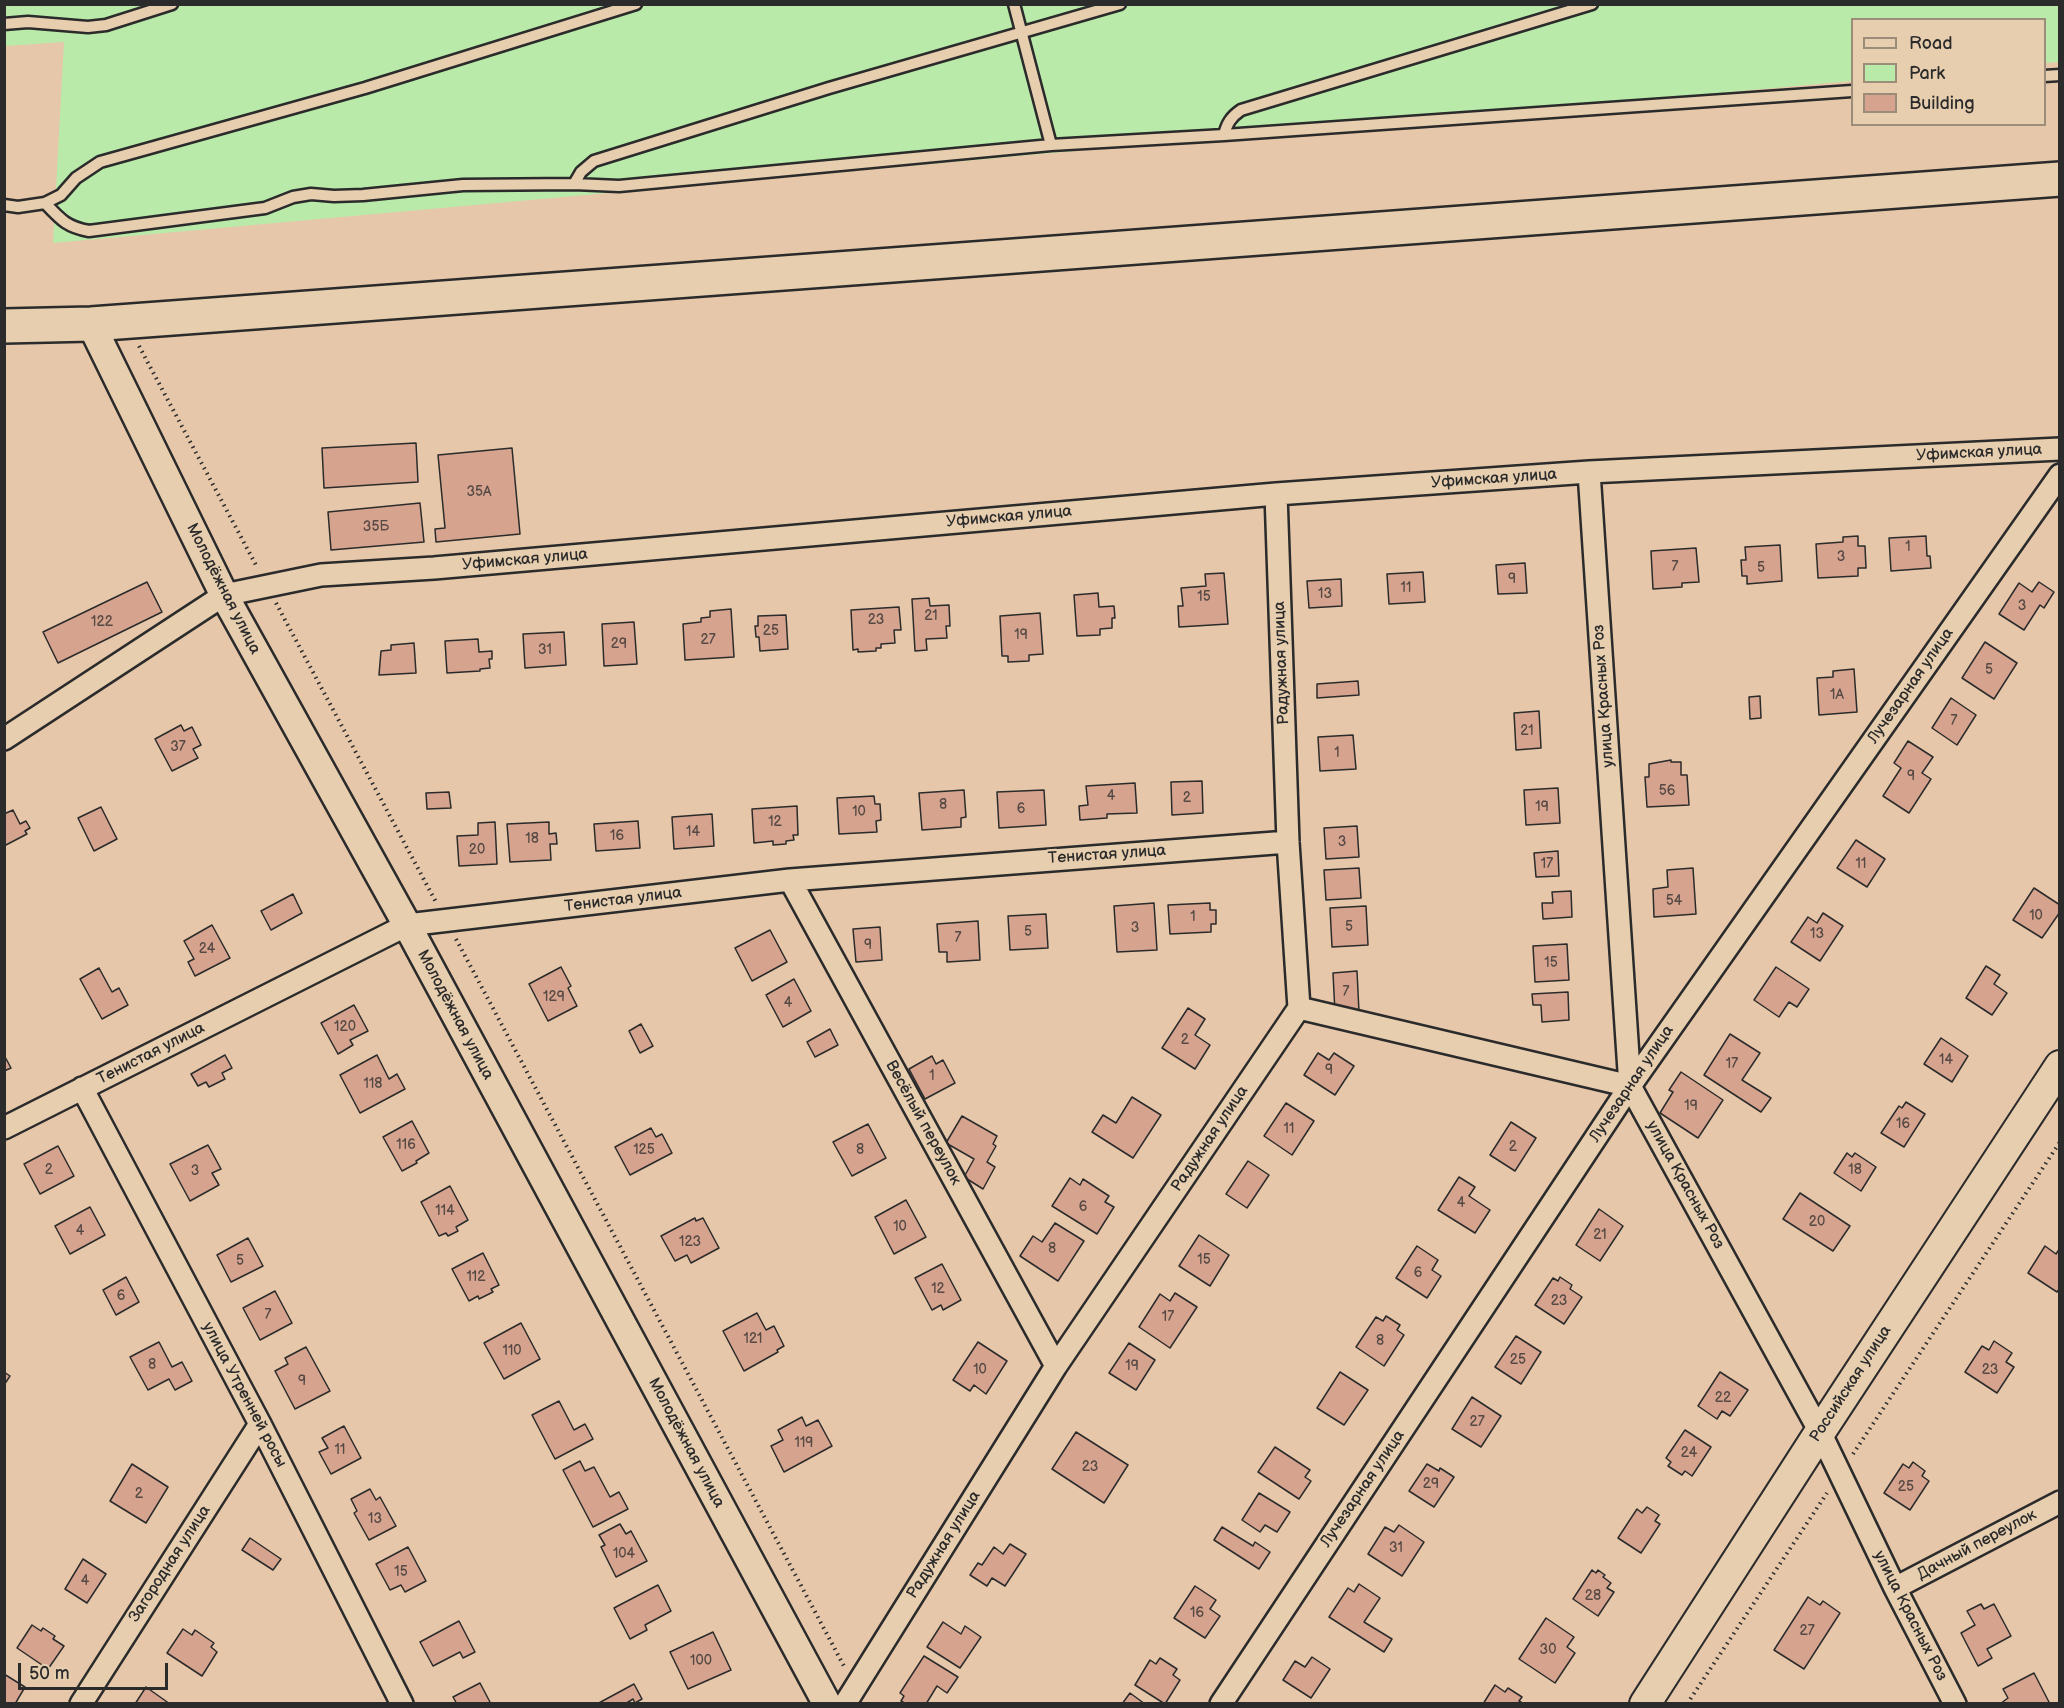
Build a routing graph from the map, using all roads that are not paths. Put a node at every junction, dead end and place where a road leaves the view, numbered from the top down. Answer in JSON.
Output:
{"nodes":[{"id":1,"x":172,"y":4,"type":"edge"},
{"id":2,"x":636,"y":4,"type":"edge"},
{"id":3,"x":1014,"y":4,"type":"edge"},
{"id":4,"x":1120,"y":4,"type":"edge"},
{"id":5,"x":1592,"y":4,"type":"edge"},
{"id":6,"x":4,"y":24,"type":"edge"},
{"id":7,"x":1022,"y":34,"type":"junction"},
{"id":8,"x":1851,"y":91,"type":"edge"},
{"id":9,"x":1224,"y":135,"type":"junction"},
{"id":10,"x":1051,"y":145,"type":"junction"},
{"id":11,"x":2060,"y":179,"type":"edge"},
{"id":12,"x":574,"y":183,"type":"junction"},
{"id":13,"x":45,"y":203,"type":"junction"},
{"id":14,"x":4,"y":205,"type":"edge"},
{"id":15,"x":91,"y":324,"type":"junction"},
{"id":16,"x":4,"y":326,"type":"edge"},
{"id":17,"x":2060,"y":449,"type":"edge"},
{"id":18,"x":1589,"y":472,"type":"junction"},
{"id":19,"x":2060,"y":475,"type":"edge"},
{"id":20,"x":1276,"y":494,"type":"junction"},
{"id":21,"x":224,"y":595,"type":"junction"},
{"id":22,"x":4,"y":739,"type":"edge"},
{"id":23,"x":1288,"y":842,"type":"junction"},
{"id":24,"x":790,"y":880,"type":"junction"},
{"id":25,"x":407,"y":925,"type":"junction"},
{"id":26,"x":1299,"y":1008,"type":"junction"},
{"id":27,"x":2060,"y":1066,"type":"edge"},
{"id":28,"x":1630,"y":1086,"type":"junction"},
{"id":29,"x":82,"y":1088,"type":"junction"},
{"id":30,"x":4,"y":1128,"type":"edge"},
{"id":31,"x":1056,"y":1366,"type":"junction"},
{"id":32,"x":260,"y":1424,"type":"junction"},
{"id":33,"x":1820,"y":1432,"type":"junction"},
{"id":34,"x":2060,"y":1502,"type":"edge"},
{"id":35,"x":1895,"y":1588,"type":"junction"},
{"id":36,"x":850,"y":1695,"type":"edge"},
{"id":37,"x":81,"y":1704,"type":"edge"},
{"id":38,"x":402,"y":1704,"type":"edge"},
{"id":39,"x":827,"y":1704,"type":"edge"},
{"id":40,"x":1221,"y":1704,"type":"edge"},
{"id":41,"x":1645,"y":1704,"type":"edge"},
{"id":42,"x":1955,"y":1704,"type":"edge"}],
"edges":[{"from":1,"to":6,"type":"lane"},
{"from":2,"to":13,"type":"lane"},
{"from":3,"to":7,"type":"lane"},
{"from":4,"to":7,"type":"lane"},
{"from":5,"to":9,"type":"lane"},
{"from":7,"to":10,"type":"lane"},
{"from":7,"to":12,"type":"lane"},
{"from":8,"to":9,"type":"lane"},
{"from":9,"to":10,"type":"lane"},
{"from":10,"to":12,"type":"lane"},
{"from":11,"to":15,"type":"main road"},
{"from":12,"to":13,"type":"lane"},
{"from":13,"to":14,"type":"lane"},
{"from":15,"to":16,"type":"main road"},
{"from":15,"to":21,"type":"street","name":"Молодёжная улица"},
{"from":17,"to":18,"type":"street","name":"Уфимская улица"},
{"from":18,"to":20,"type":"street","name":"Уфимская улица"},
{"from":18,"to":28,"type":"street","name":"улица Красных Роз"},
{"from":19,"to":28,"type":"street","name":"Лучезарная улица"},
{"from":20,"to":21,"type":"street","name":"Уфимская улица"},
{"from":20,"to":23,"type":"street","name":"Радужная улица"},
{"from":21,"to":22,"type":"street","name":"Уфимская улица"},
{"from":21,"to":25,"type":"street","name":"Молодёжная улица"},
{"from":23,"to":24,"type":"street","name":"Тенистая улица"},
{"from":23,"to":26,"type":"street","name":"Радужная улица"},
{"from":24,"to":25,"type":"street","name":"Тенистая улица"},
{"from":24,"to":31,"type":"street","name":"Весёлый переулок"},
{"from":25,"to":29,"type":"street","name":"Тенистая улица"},
{"from":25,"to":39,"type":"street","name":"Молодёжная улица"},
{"from":26,"to":28,"type":"street"},
{"from":26,"to":31,"type":"street","name":"Радужная улица"},
{"from":27,"to":33,"type":"main road","name":"Российская улица"},
{"from":28,"to":33,"type":"street","name":"улица Красных Роз"},
{"from":28,"to":40,"type":"street","name":"Лучезарная улица"},
{"from":29,"to":30,"type":"street","name":"Тенистая улица"},
{"from":29,"to":32,"type":"street","name":"улица Утренней росы"},
{"from":31,"to":36,"type":"street","name":"Радужная улица"},
{"from":32,"to":37,"type":"street","name":"Загородная улица"},
{"from":32,"to":38,"type":"street","name":"улица Утренней росы"},
{"from":33,"to":35,"type":"street","name":"улица Красных Роз"},
{"from":33,"to":41,"type":"main road","name":"Российская улица"},
{"from":34,"to":35,"type":"street","name":"Дачный переулок"},
{"from":35,"to":42,"type":"street","name":"улица Красных Роз"}]}
